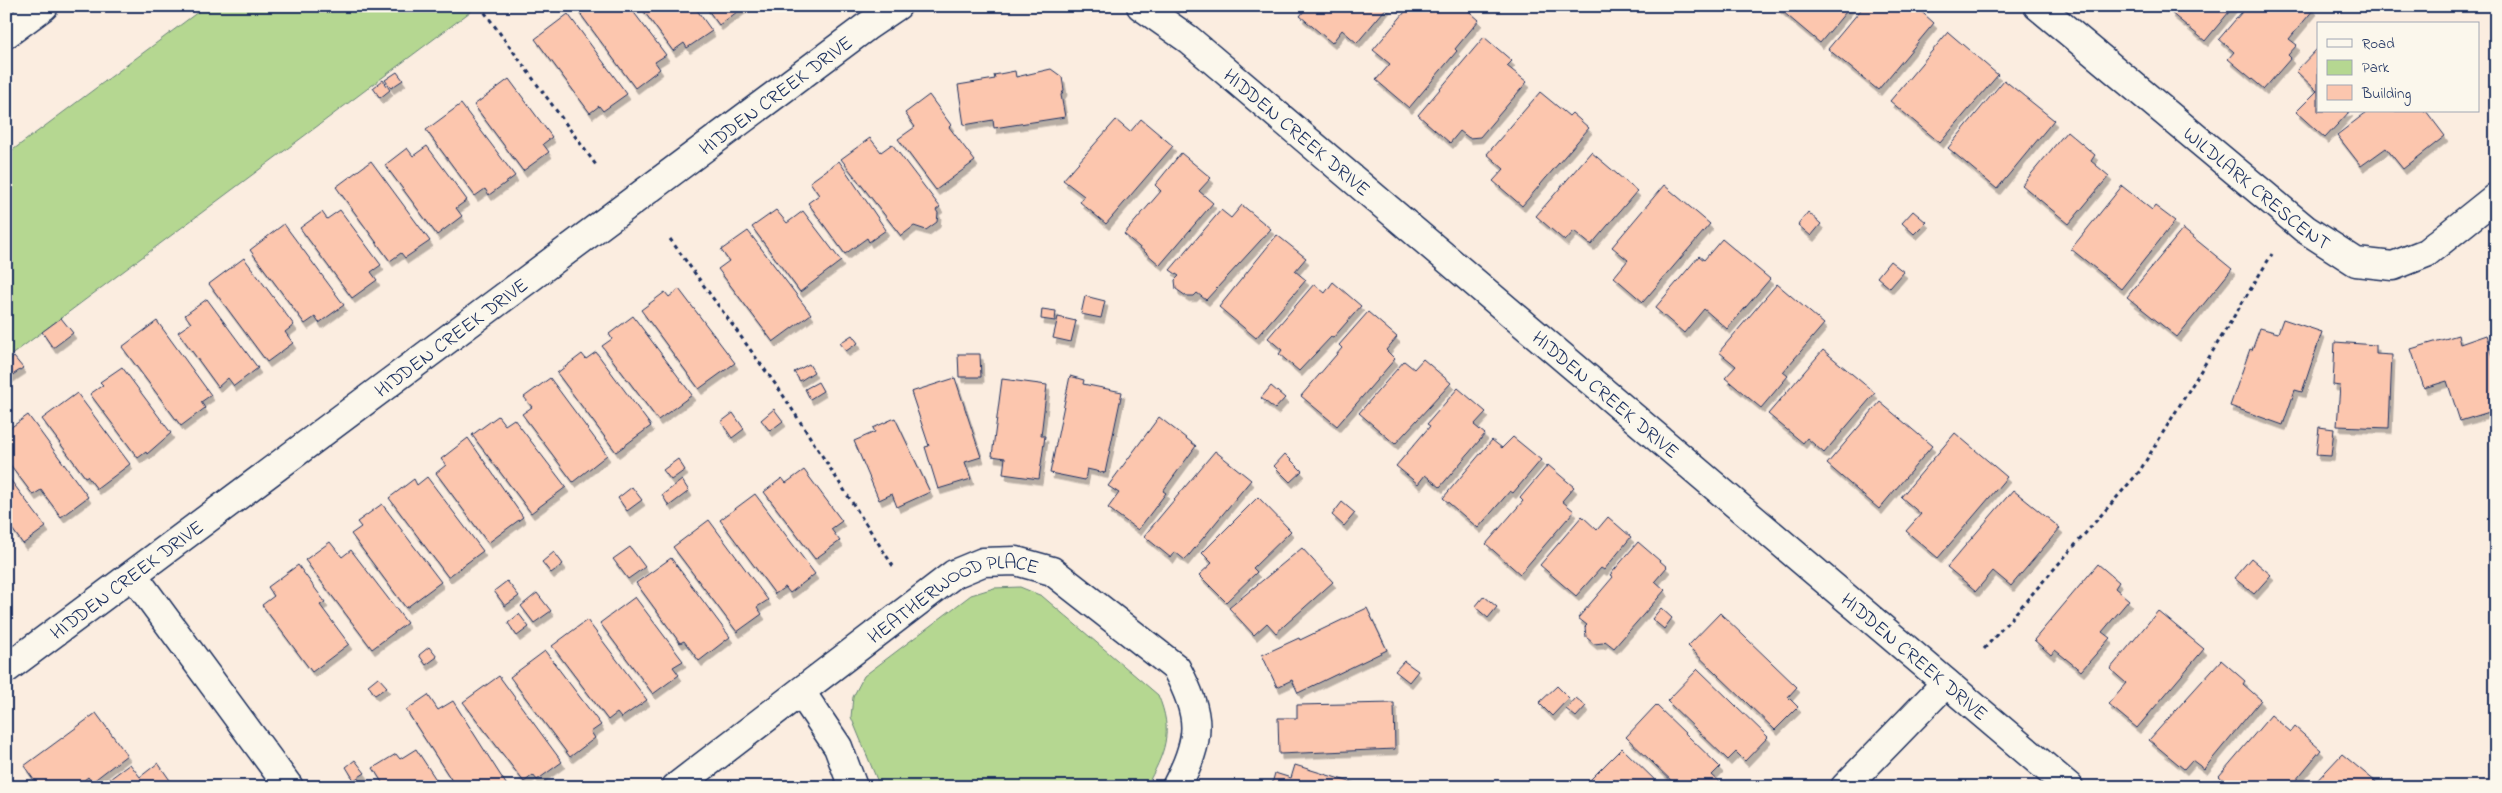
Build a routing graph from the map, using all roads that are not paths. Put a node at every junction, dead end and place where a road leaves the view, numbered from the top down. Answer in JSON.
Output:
{"nodes":[{"id":1,"x":44,"y":6,"type":"edge"},
{"id":2,"x":897,"y":6,"type":"edge"},
{"id":3,"x":1141,"y":6,"type":"edge"},
{"id":4,"x":2038,"y":6,"type":"edge"},
{"id":5,"x":6,"y":34,"type":"edge"},
{"id":6,"x":2496,"y":197,"type":"edge"},
{"id":7,"x":133,"y":575,"type":"junction"},
{"id":8,"x":6,"y":669,"type":"edge"},
{"id":9,"x":1946,"y":683,"type":"junction"},
{"id":10,"x":801,"y":692,"type":"junction"},
{"id":11,"x":289,"y":787,"type":"edge"},
{"id":12,"x":676,"y":787,"type":"edge"},
{"id":13,"x":853,"y":787,"type":"edge"},
{"id":14,"x":1176,"y":787,"type":"edge"},
{"id":15,"x":1845,"y":787,"type":"edge"},
{"id":16,"x":2068,"y":787,"type":"edge"}],
"edges":[{"from":1,"to":5,"type":"street"},
{"from":2,"to":7,"type":"street","name":"HIDDEN CREEK DRIVE"},
{"from":3,"to":9,"type":"street","name":"HIDDEN CREEK DRIVE"},
{"from":4,"to":6,"type":"street","name":"WILDLARK CRESCENT"},
{"from":7,"to":8,"type":"street","name":"HIDDEN CREEK DRIVE"},
{"from":7,"to":11,"type":"street"},
{"from":9,"to":15,"type":"street"},
{"from":9,"to":16,"type":"street","name":"HIDDEN CREEK DRIVE"},
{"from":10,"to":12,"type":"street","name":"HEATHERWOOD PLACE"},
{"from":10,"to":13,"type":"street"},
{"from":10,"to":14,"type":"street","name":"HEATHERWOOD PLACE"}]}
